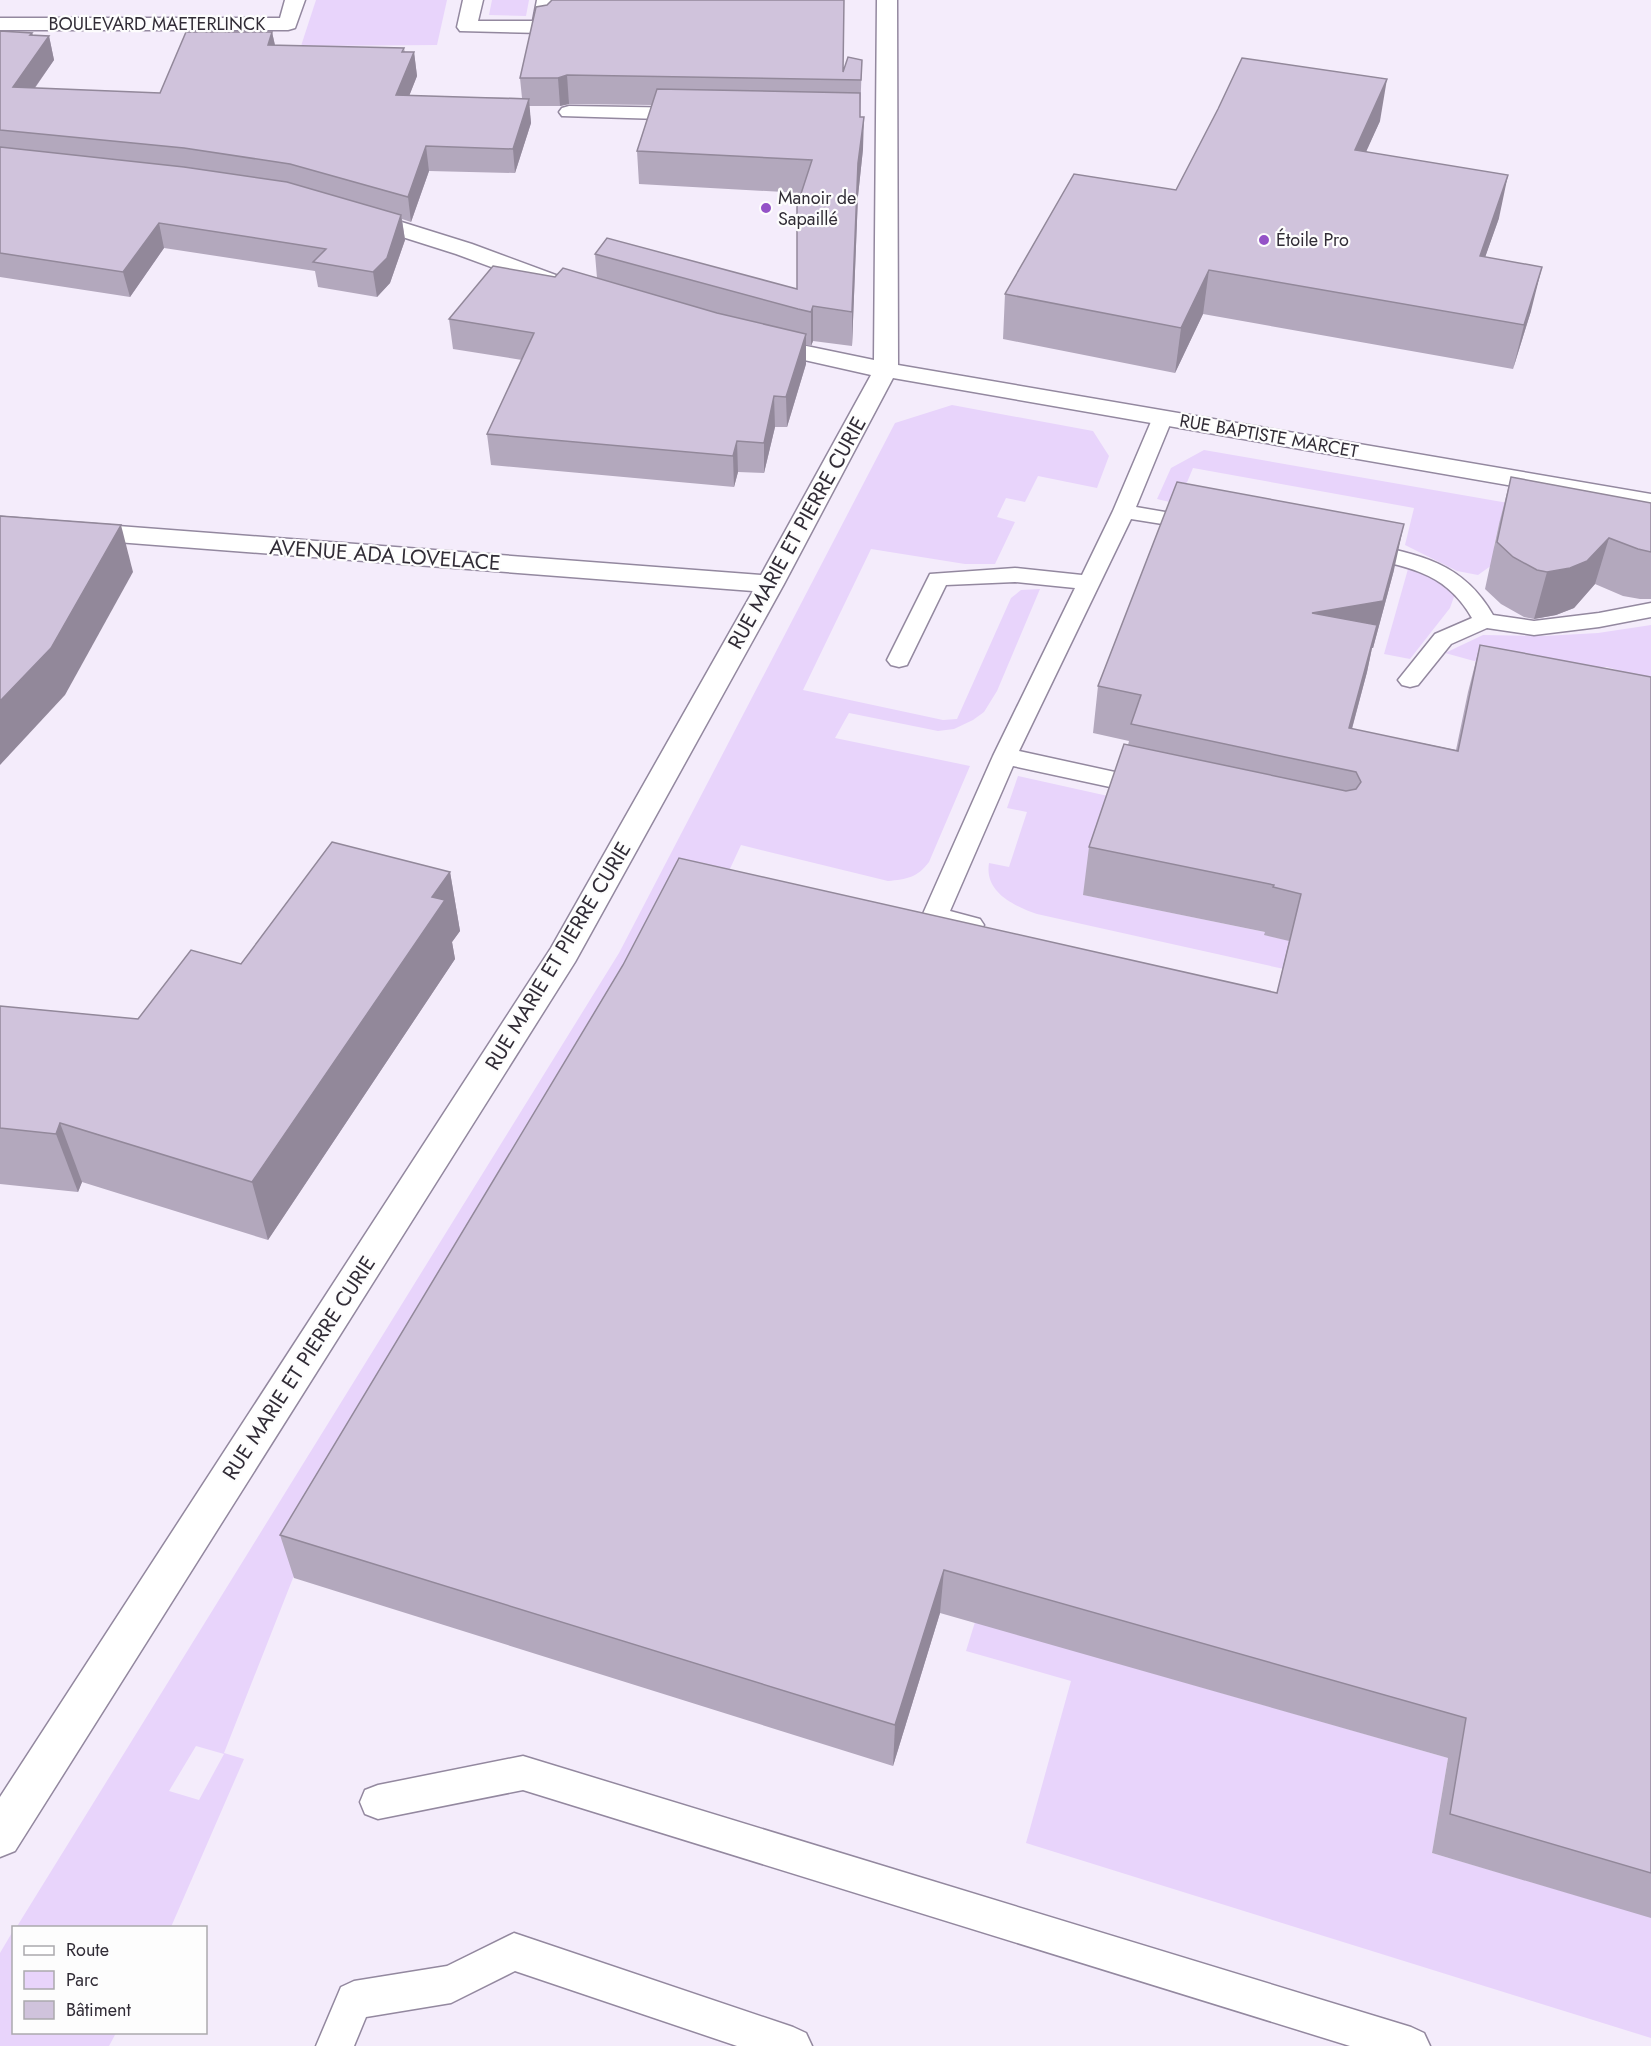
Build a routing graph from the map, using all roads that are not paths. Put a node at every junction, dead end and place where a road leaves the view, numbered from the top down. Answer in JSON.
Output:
{"nodes":[{"id":1,"x":295,"y":0,"type":"edge"},
{"id":2,"x":473,"y":0,"type":"edge"},
{"id":3,"x":547,"y":0,"type":"edge"},
{"id":4,"x":887,"y":0,"type":"edge"},
{"id":5,"x":0,"y":24,"type":"edge"},
{"id":6,"x":569,"y":112,"type":"dead end"},
{"id":7,"x":712,"y":114,"type":"edge"},
{"id":8,"x":337,"y":210,"type":"edge"},
{"id":9,"x":584,"y":294,"type":"edge"},
{"id":10,"x":737,"y":338,"type":"edge"},
{"id":11,"x":886,"y":369,"type":"junction"},
{"id":12,"x":1163,"y":417,"type":"junction"},
{"id":13,"x":1651,"y":502,"type":"edge"},
{"id":14,"x":1124,"y":511,"type":"junction"},
{"id":15,"x":0,"y":525,"type":"edge"},
{"id":16,"x":1215,"y":526,"type":"edge"},
{"id":17,"x":1341,"y":547,"type":"edge"},
{"id":18,"x":1090,"y":583,"type":"junction"},
{"id":19,"x":770,"y":584,"type":"junction"},
{"id":20,"x":1651,"y":610,"type":"edge"},
{"id":21,"x":1485,"y":621,"type":"junction"},
{"id":22,"x":899,"y":660,"type":"dead end"},
{"id":23,"x":1410,"y":681,"type":"dead end"},
{"id":24,"x":1005,"y":756,"type":"junction"},
{"id":25,"x":1171,"y":793,"type":"edge"},
{"id":26,"x":993,"y":930,"type":"edge"},
{"id":27,"x":378,"y":1802,"type":"dead end"},
{"id":28,"x":0,"y":1836,"type":"edge"},
{"id":29,"x":335,"y":2046,"type":"edge"},
{"id":30,"x":793,"y":2046,"type":"edge"},
{"id":31,"x":1411,"y":2046,"type":"edge"}],
"edges":[{"from":1,"to":5,"type":"street","name":"BOULEVARD MAETERLINCK"},
{"from":2,"to":3,"type":"street"},
{"from":4,"to":11,"type":"street","name":"RUE MARIE ET PIERRE CURIE"},
{"from":6,"to":7,"type":"street"},
{"from":8,"to":9,"type":"street"},
{"from":10,"to":11,"type":"street","name":"RUE BAPTISTE MARCET"},
{"from":11,"to":12,"type":"street","name":"RUE BAPTISTE MARCET"},
{"from":11,"to":19,"type":"street","name":"RUE MARIE ET PIERRE CURIE"},
{"from":12,"to":13,"type":"street","name":"RUE BAPTISTE MARCET"},
{"from":12,"to":14,"type":"lane"},
{"from":14,"to":16,"type":"lane"},
{"from":14,"to":18,"type":"lane"},
{"from":15,"to":19,"type":"street","name":"AVENUE ADA LOVELACE"},
{"from":17,"to":21,"type":"lane"},
{"from":18,"to":22,"type":"lane"},
{"from":18,"to":24,"type":"lane"},
{"from":19,"to":28,"type":"street","name":"RUE MARIE ET PIERRE CURIE"},
{"from":20,"to":21,"type":"lane"},
{"from":21,"to":23,"type":"lane"},
{"from":24,"to":25,"type":"lane"},
{"from":24,"to":26,"type":"lane"},
{"from":27,"to":31,"type":"lane"},
{"from":29,"to":30,"type":"lane"}]}
